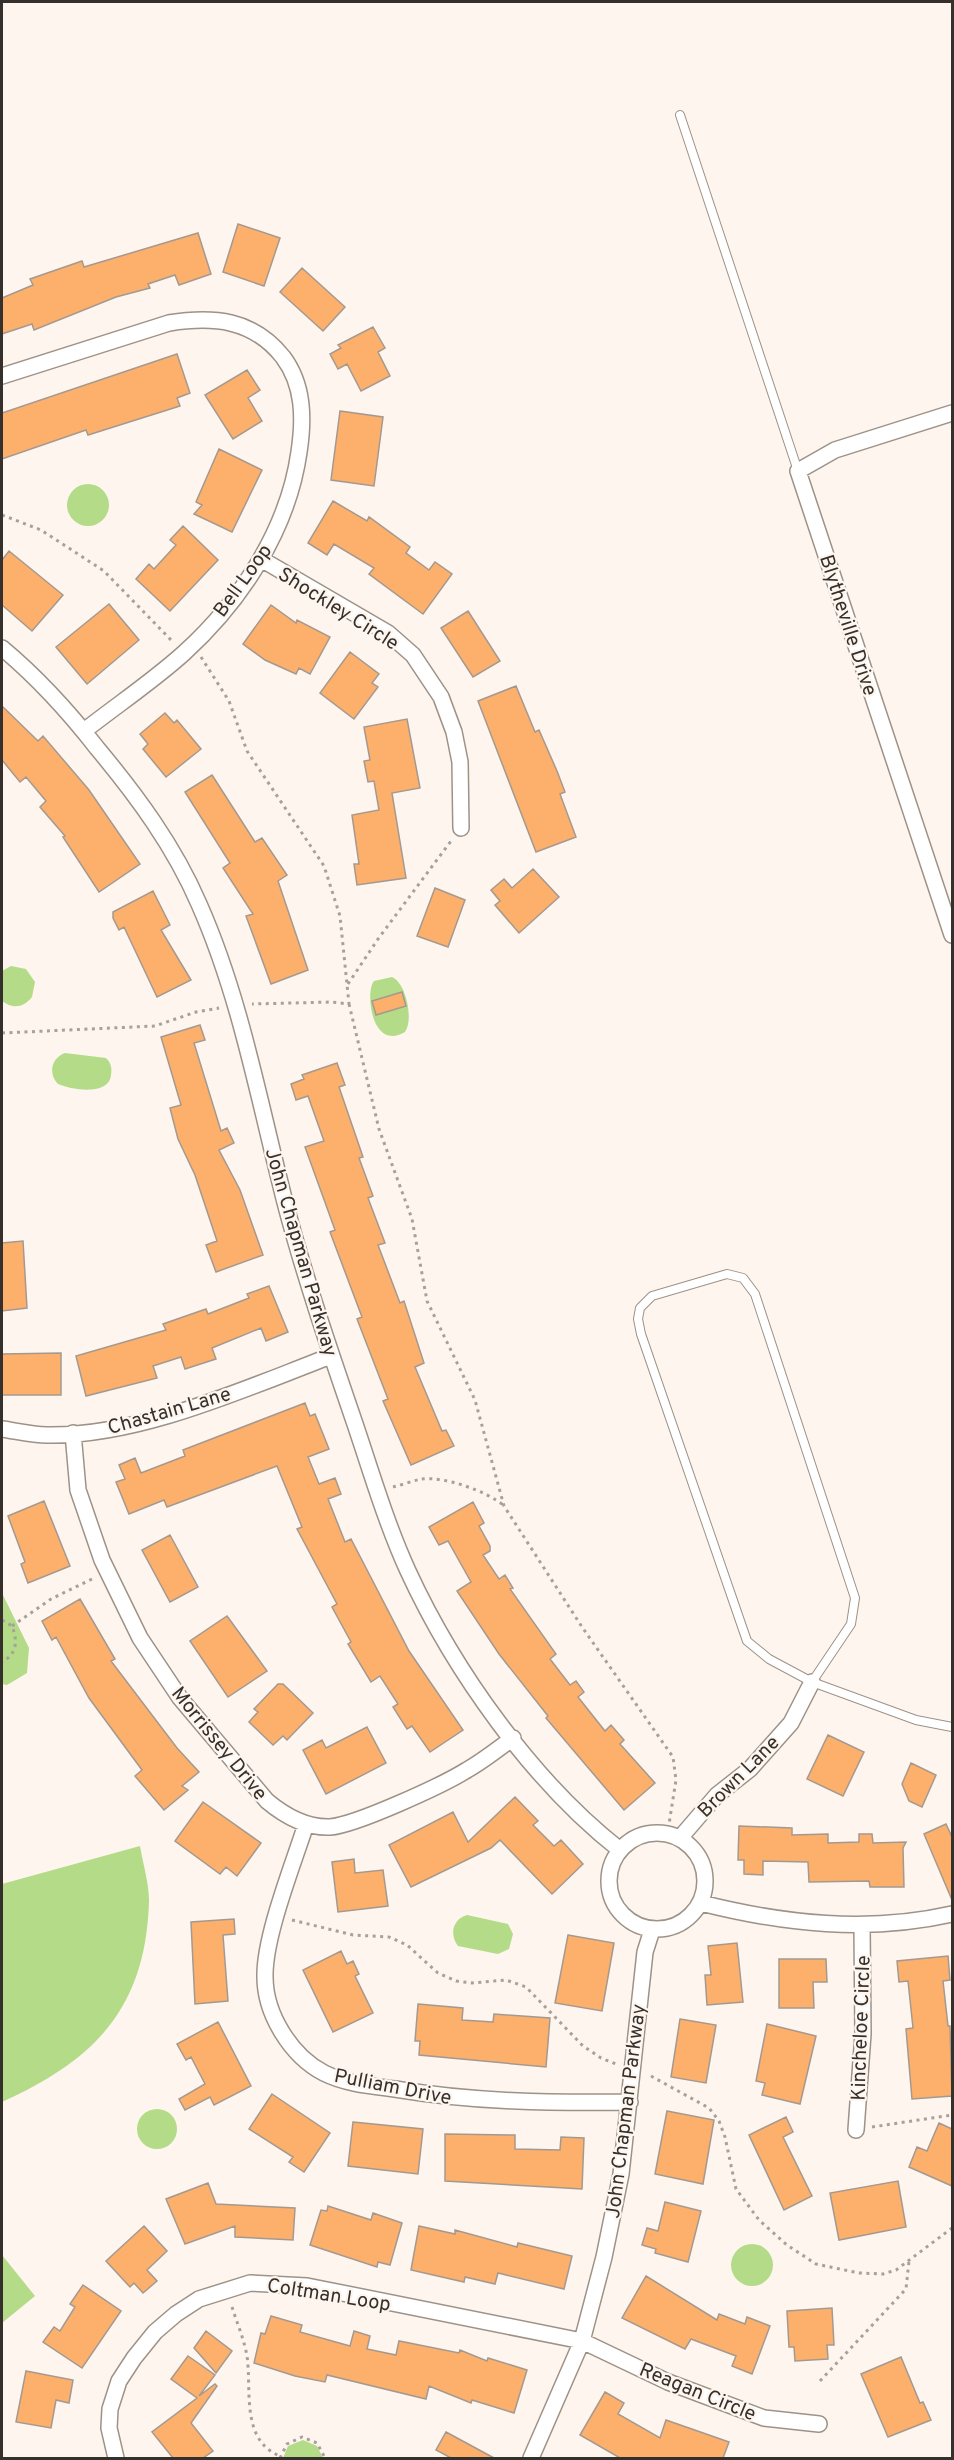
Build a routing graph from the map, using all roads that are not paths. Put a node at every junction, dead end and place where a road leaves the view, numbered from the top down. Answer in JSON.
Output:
{"nodes":[{"id":1,"x":680,"y":115,"type":"dead end"},
{"id":2,"x":2,"y":376,"type":"edge"},
{"id":3,"x":952,"y":412,"type":"edge"},
{"id":4,"x":798,"y":471,"type":"junction"},
{"id":5,"x":261,"y":559,"type":"junction"},
{"id":6,"x":2,"y":648,"type":"edge"},
{"id":7,"x":84,"y":731,"type":"junction"},
{"id":8,"x":461,"y":828,"type":"road end"},
{"id":9,"x":952,"y":935,"type":"edge"},
{"id":10,"x":331,"y":1356,"type":"junction"},
{"id":11,"x":2,"y":1429,"type":"edge"},
{"id":12,"x":73,"y":1433,"type":"junction"},
{"id":13,"x":812,"y":1682,"type":"junction"},
{"id":14,"x":952,"y":1726,"type":"edge"},
{"id":15,"x":513,"y":1738,"type":"junction"},
{"id":16,"x":306,"y":1824,"type":"junction"},
{"id":17,"x":673,"y":1836,"type":"junction"},
{"id":18,"x":620,"y":1850,"type":"junction"},
{"id":19,"x":701,"y":1904,"type":"junction"},
{"id":20,"x":952,"y":1914,"type":"edge"},
{"id":21,"x":862,"y":1926,"type":"junction"},
{"id":22,"x":652,"y":1930,"type":"junction"},
{"id":23,"x":630,"y":2102,"type":"junction"},
{"id":24,"x":856,"y":2130,"type":"road end"},
{"id":25,"x":582,"y":2341,"type":"junction"},
{"id":26,"x":819,"y":2424,"type":"dead end"},
{"id":27,"x":116,"y":2458,"type":"edge"},
{"id":28,"x":531,"y":2458,"type":"edge"}],
"edges":[{"from":1,"to":4,"type":"lane"},
{"from":2,"to":5,"type":"street","name":"Bell Loop"},
{"from":3,"to":4,"type":"street"},
{"from":4,"to":9,"type":"street","name":"Blytheville Drive"},
{"from":5,"to":7,"type":"street","name":"Bell Loop"},
{"from":5,"to":8,"type":"street","name":"Shockley Circle"},
{"from":6,"to":7,"type":"street","name":"John Chapman Parkway"},
{"from":7,"to":10,"type":"street","name":"John Chapman Parkway"},
{"from":10,"to":12,"type":"street","name":"Chastain Lane"},
{"from":10,"to":15,"type":"street","name":"John Chapman Parkway"},
{"from":11,"to":12,"type":"street","name":"Chastain Lane"},
{"from":12,"to":16,"type":"street","name":"Morrissey Drive"},
{"from":13,"to":13,"type":"lane"},
{"from":13,"to":14,"type":"lane"},
{"from":13,"to":17,"type":"street","name":"Brown Lane"},
{"from":15,"to":16,"type":"street","name":"Morrissey Drive"},
{"from":15,"to":18,"type":"street","name":"John Chapman Parkway"},
{"from":16,"to":23,"type":"street","name":"Pulliam Drive"},
{"from":17,"to":18,"type":"street"},
{"from":17,"to":19,"type":"street"},
{"from":18,"to":22,"type":"street"},
{"from":19,"to":21,"type":"street"},
{"from":19,"to":22,"type":"street"},
{"from":20,"to":21,"type":"street"},
{"from":21,"to":24,"type":"street","name":"Kincheloe Circle"},
{"from":22,"to":23,"type":"street","name":"John Chapman Parkway"},
{"from":23,"to":25,"type":"street","name":"John Chapman Parkway"},
{"from":25,"to":26,"type":"street","name":"Reagan Circle"},
{"from":25,"to":27,"type":"street","name":"Coltman Loop"},
{"from":25,"to":28,"type":"street","name":"John Chapman Parkway"}]}
